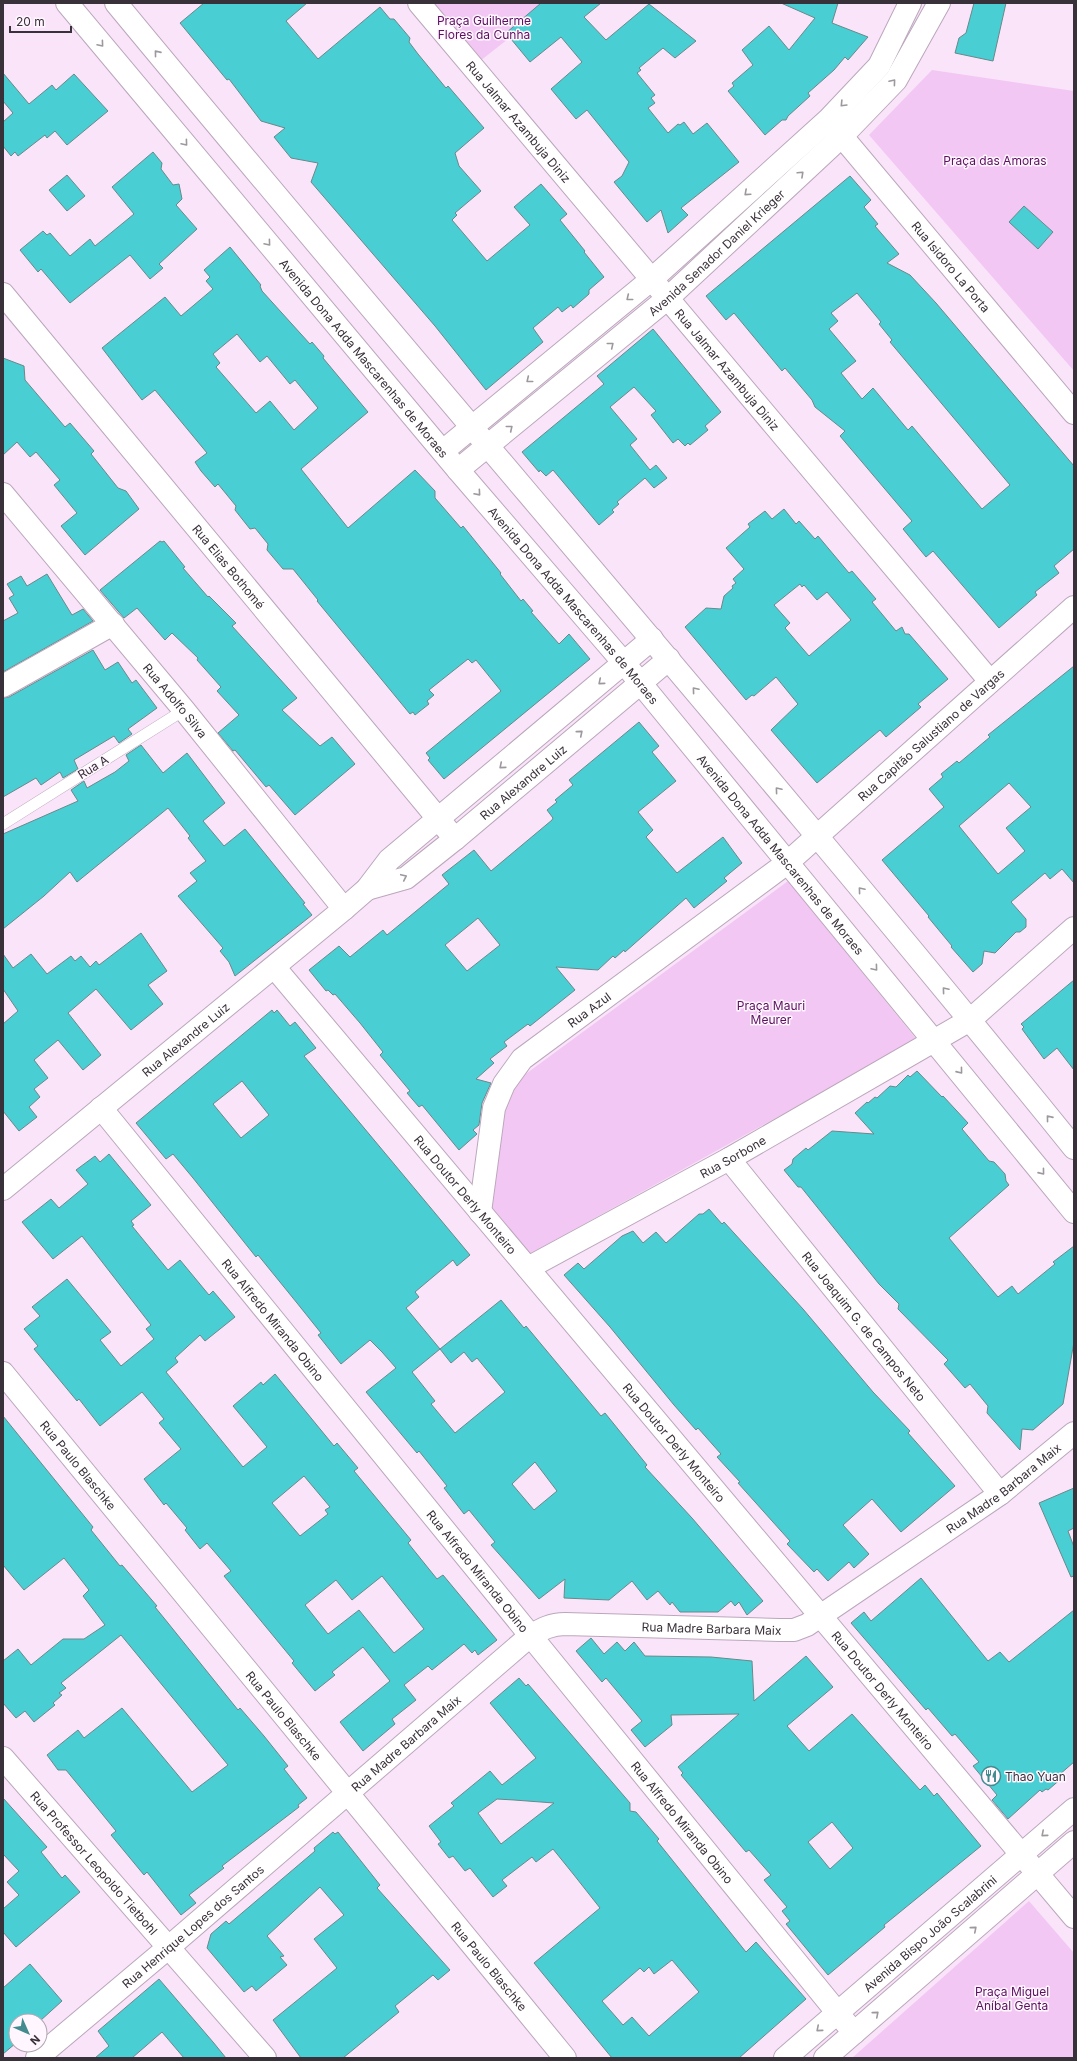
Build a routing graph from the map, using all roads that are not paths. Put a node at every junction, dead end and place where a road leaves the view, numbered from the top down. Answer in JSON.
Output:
{"nodes":[{"id":1,"x":67,"y":3,"type":"edge"},
{"id":2,"x":116,"y":3,"type":"edge"},
{"id":3,"x":418,"y":3,"type":"edge"},
{"id":4,"x":910,"y":3,"type":"edge"},
{"id":5,"x":939,"y":3,"type":"edge"},
{"id":6,"x":835,"y":128,"type":"junction"},
{"id":7,"x":652,"y":279,"type":"junction"},
{"id":8,"x":3,"y":294,"type":"edge"},
{"id":9,"x":668,"y":298,"type":"junction"},
{"id":10,"x":1074,"y":413,"type":"edge"},
{"id":11,"x":472,"y":427,"type":"junction"},
{"id":12,"x":488,"y":446,"type":"junction"},
{"id":13,"x":443,"y":451,"type":"junction"},
{"id":14,"x":458,"y":470,"type":"junction"},
{"id":15,"x":3,"y":494,"type":"edge"},
{"id":16,"x":1074,"y":607,"type":"edge"},
{"id":17,"x":112,"y":624,"type":"junction"},
{"id":18,"x":652,"y":640,"type":"junction"},
{"id":19,"x":669,"y":659,"type":"junction"},
{"id":20,"x":624,"y":663,"type":"junction"},
{"id":21,"x":989,"y":680,"type":"junction"},
{"id":22,"x":640,"y":684,"type":"junction"},
{"id":23,"x":3,"y":686,"type":"edge"},
{"id":24,"x":184,"y":710,"type":"junction"},
{"id":25,"x":439,"y":819,"type":"junction"},
{"id":26,"x":3,"y":824,"type":"edge"},
{"id":27,"x":817,"y":837,"type":"junction"},
{"id":28,"x":455,"y":839,"type":"junction"},
{"id":29,"x":787,"y":863,"type":"junction"},
{"id":30,"x":367,"y":889,"type":"junction"},
{"id":31,"x":344,"y":909,"type":"junction"},
{"id":32,"x":1074,"y":928,"type":"edge"},
{"id":33,"x":275,"y":968,"type":"junction"},
{"id":34,"x":970,"y":1020,"type":"junction"},
{"id":35,"x":935,"y":1041,"type":"junction"},
{"id":36,"x":101,"y":1108,"type":"junction"},
{"id":37,"x":1074,"y":1148,"type":"edge"},
{"id":38,"x":729,"y":1159,"type":"junction"},
{"id":39,"x":3,"y":1190,"type":"edge"},
{"id":40,"x":480,"y":1212,"type":"junction"},
{"id":41,"x":1074,"y":1212,"type":"edge"},
{"id":42,"x":528,"y":1268,"type":"junction"},
{"id":43,"x":3,"y":1373,"type":"edge"},
{"id":44,"x":1074,"y":1433,"type":"edge"},
{"id":45,"x":1000,"y":1494,"type":"junction"},
{"id":46,"x":821,"y":1617,"type":"junction"},
{"id":47,"x":530,"y":1636,"type":"junction"},
{"id":48,"x":3,"y":1758,"type":"edge"},
{"id":49,"x":347,"y":1794,"type":"junction"},
{"id":50,"x":1074,"y":1809,"type":"edge"},
{"id":51,"x":1074,"y":1842,"type":"edge"},
{"id":52,"x":1022,"y":1854,"type":"junction"},
{"id":53,"x":1037,"y":1873,"type":"junction"},
{"id":54,"x":1074,"y":1917,"type":"edge"},
{"id":55,"x":169,"y":1947,"type":"junction"},
{"id":56,"x":837,"y":2013,"type":"junction"},
{"id":57,"x":854,"y":2033,"type":"junction"},
{"id":58,"x":37,"y":2058,"type":"edge"},
{"id":59,"x":265,"y":2058,"type":"edge"},
{"id":60,"x":565,"y":2058,"type":"edge"},
{"id":61,"x":785,"y":2058,"type":"edge"},
{"id":62,"x":825,"y":2058,"type":"edge"}],
"edges":[{"from":1,"to":13,"type":"street","name":"Avenida Dona Adda Mascarenhas de Moraes","one_way":true},
{"from":11,"to":2,"type":"street","one_way":true},
{"from":3,"to":7,"type":"street","name":"Rua Jalmar Azambuja Diniz"},
{"from":4,"to":6,"type":"street","name":"Avenida Senador Daniel Krieger","one_way":true},
{"from":6,"to":5,"type":"street","name":"Avenida Senador Daniel Krieger","one_way":true},
{"from":6,"to":7,"type":"street","name":"Avenida Senador Daniel Krieger","one_way":true},
{"from":9,"to":6,"type":"street","name":"Avenida Senador Daniel Krieger","one_way":true},
{"from":6,"to":10,"type":"street","name":"Rua Isidoro La Porta"},
{"from":7,"to":9,"type":"street","name":"Rua Jalmar Azambuja Diniz"},
{"from":7,"to":11,"type":"street","name":"Avenida Senador Daniel Krieger","one_way":true},
{"from":8,"to":25,"type":"street","name":"Rua Elias Bothomé"},
{"from":12,"to":9,"type":"street","name":"Avenida Senador Daniel Krieger","one_way":true},
{"from":9,"to":21,"type":"street","name":"Rua Jalmar Azambuja Diniz"},
{"from":11,"to":12,"type":"street"},
{"from":11,"to":13,"type":"street","name":"Avenida Senador Daniel Krieger"},
{"from":12,"to":14,"type":"street","name":"Avenida Senador Daniel Krieger"},
{"from":12,"to":18,"type":"street"},
{"from":13,"to":14,"type":"street","name":"Avenida Dona Adda Mascarenhas de Moraes"},
{"from":14,"to":20,"type":"street","name":"Avenida Dona Adda Mascarenhas de Moraes","one_way":true},
{"from":15,"to":17,"type":"street","name":"Rua Adolfo Silva"},
{"from":16,"to":21,"type":"street","name":"Rua Capitão Salustiano de Vargas"},
{"from":17,"to":23,"type":"street"},
{"from":17,"to":24,"type":"street","name":"Rua Adolfo Silva"},
{"from":18,"to":19,"type":"street"},
{"from":18,"to":20,"type":"street","name":"Rua Alexandre Luiz"},
{"from":19,"to":22,"type":"street","name":"Rua Alexandre Luiz"},
{"from":27,"to":19,"type":"street","one_way":true},
{"from":20,"to":22,"type":"street","name":"Avenida Dona Adda Mascarenhas de Moraes"},
{"from":20,"to":25,"type":"street","name":"Rua Alexandre Luiz","one_way":true},
{"from":21,"to":27,"type":"street","name":"Rua Capitão Salustiano de Vargas"},
{"from":28,"to":22,"type":"street","name":"Rua Alexandre Luiz","one_way":true},
{"from":22,"to":29,"type":"street","name":"Avenida Dona Adda Mascarenhas de Moraes"},
{"from":24,"to":26,"type":"lane","name":"Rua A"},
{"from":24,"to":31,"type":"street","name":"Rua Adolfo Silva"},
{"from":25,"to":28,"type":"street","name":"Rua Elias Bothomé"},
{"from":25,"to":30,"type":"street","name":"Rua Alexandre Luiz"},
{"from":27,"to":29,"type":"street","name":"Rua Capitão Salustiano de Vargas"},
{"from":34,"to":27,"type":"street","one_way":true},
{"from":30,"to":28,"type":"street","name":"Rua Alexandre Luiz","one_way":true},
{"from":29,"to":35,"type":"street","name":"Avenida Dona Adda Mascarenhas de Moraes","one_way":true},
{"from":29,"to":40,"type":"street","name":"Rua Azul"},
{"from":30,"to":31,"type":"street","name":"Rua Alexandre Luiz"},
{"from":31,"to":33,"type":"street","name":"Rua Alexandre Luiz"},
{"from":32,"to":34,"type":"street"},
{"from":33,"to":36,"type":"street","name":"Rua Alexandre Luiz"},
{"from":33,"to":40,"type":"street","name":"Rua Doutor Derly Monteiro"},
{"from":34,"to":35,"type":"street"},
{"from":37,"to":34,"type":"street","one_way":true},
{"from":35,"to":38,"type":"street","name":"Rua Sorbone"},
{"from":35,"to":41,"type":"street","name":"Avenida Dona Adda Mascarenhas de Moraes","one_way":true},
{"from":36,"to":39,"type":"street","name":"Rua Alexandre Luiz"},
{"from":36,"to":47,"type":"street","name":"Rua Alfredo Miranda Obino"},
{"from":38,"to":42,"type":"street","name":"Rua Sorbone"},
{"from":38,"to":45,"type":"street","name":"Rua Joaquim G. de Campos Neto"},
{"from":40,"to":42,"type":"street","name":"Rua Doutor Derly Monteiro"},
{"from":42,"to":46,"type":"street","name":"Rua Doutor Derly Monteiro"},
{"from":43,"to":49,"type":"street","name":"Rua Paulo Blaschke"},
{"from":44,"to":45,"type":"street","name":"Rua Madre Barbara Maix"},
{"from":45,"to":46,"type":"street","name":"Rua Madre Barbara Maix"},
{"from":46,"to":47,"type":"street","name":"Rua Madre Barbara Maix"},
{"from":46,"to":52,"type":"street","name":"Rua Doutor Derly Monteiro"},
{"from":47,"to":49,"type":"street","name":"Rua Madre Barbara Maix"},
{"from":47,"to":56,"type":"street","name":"Rua Alfredo Miranda Obino"},
{"from":48,"to":55,"type":"street","name":"Rua Professor Leopoldo Tietbohl"},
{"from":49,"to":55,"type":"street","name":"Rua Henrique Lopes dos Santos"},
{"from":49,"to":60,"type":"street","name":"Rua Paulo Blaschke"},
{"from":50,"to":52,"type":"street","name":"Avenida Bispo João Scalabrini","one_way":true},
{"from":51,"to":53,"type":"street"},
{"from":52,"to":53,"type":"street","name":"Rua Doutor Derly Monteiro"},
{"from":52,"to":56,"type":"street","name":"Avenida Bispo João Scalabrini"},
{"from":53,"to":54,"type":"street","name":"Rua Doutor Derly Monteiro"},
{"from":57,"to":53,"type":"street","one_way":true},
{"from":55,"to":58,"type":"street","name":"Rua Henrique Lopes dos Santos"},
{"from":55,"to":59,"type":"street","name":"Rua Professor Leopoldo Tietbohl"},
{"from":56,"to":57,"type":"street","name":"Rua Alfredo Miranda Obino"},
{"from":56,"to":61,"type":"street","name":"Avenida Bispo João Scalabrini","one_way":true},
{"from":57,"to":62,"type":"street"}]}
